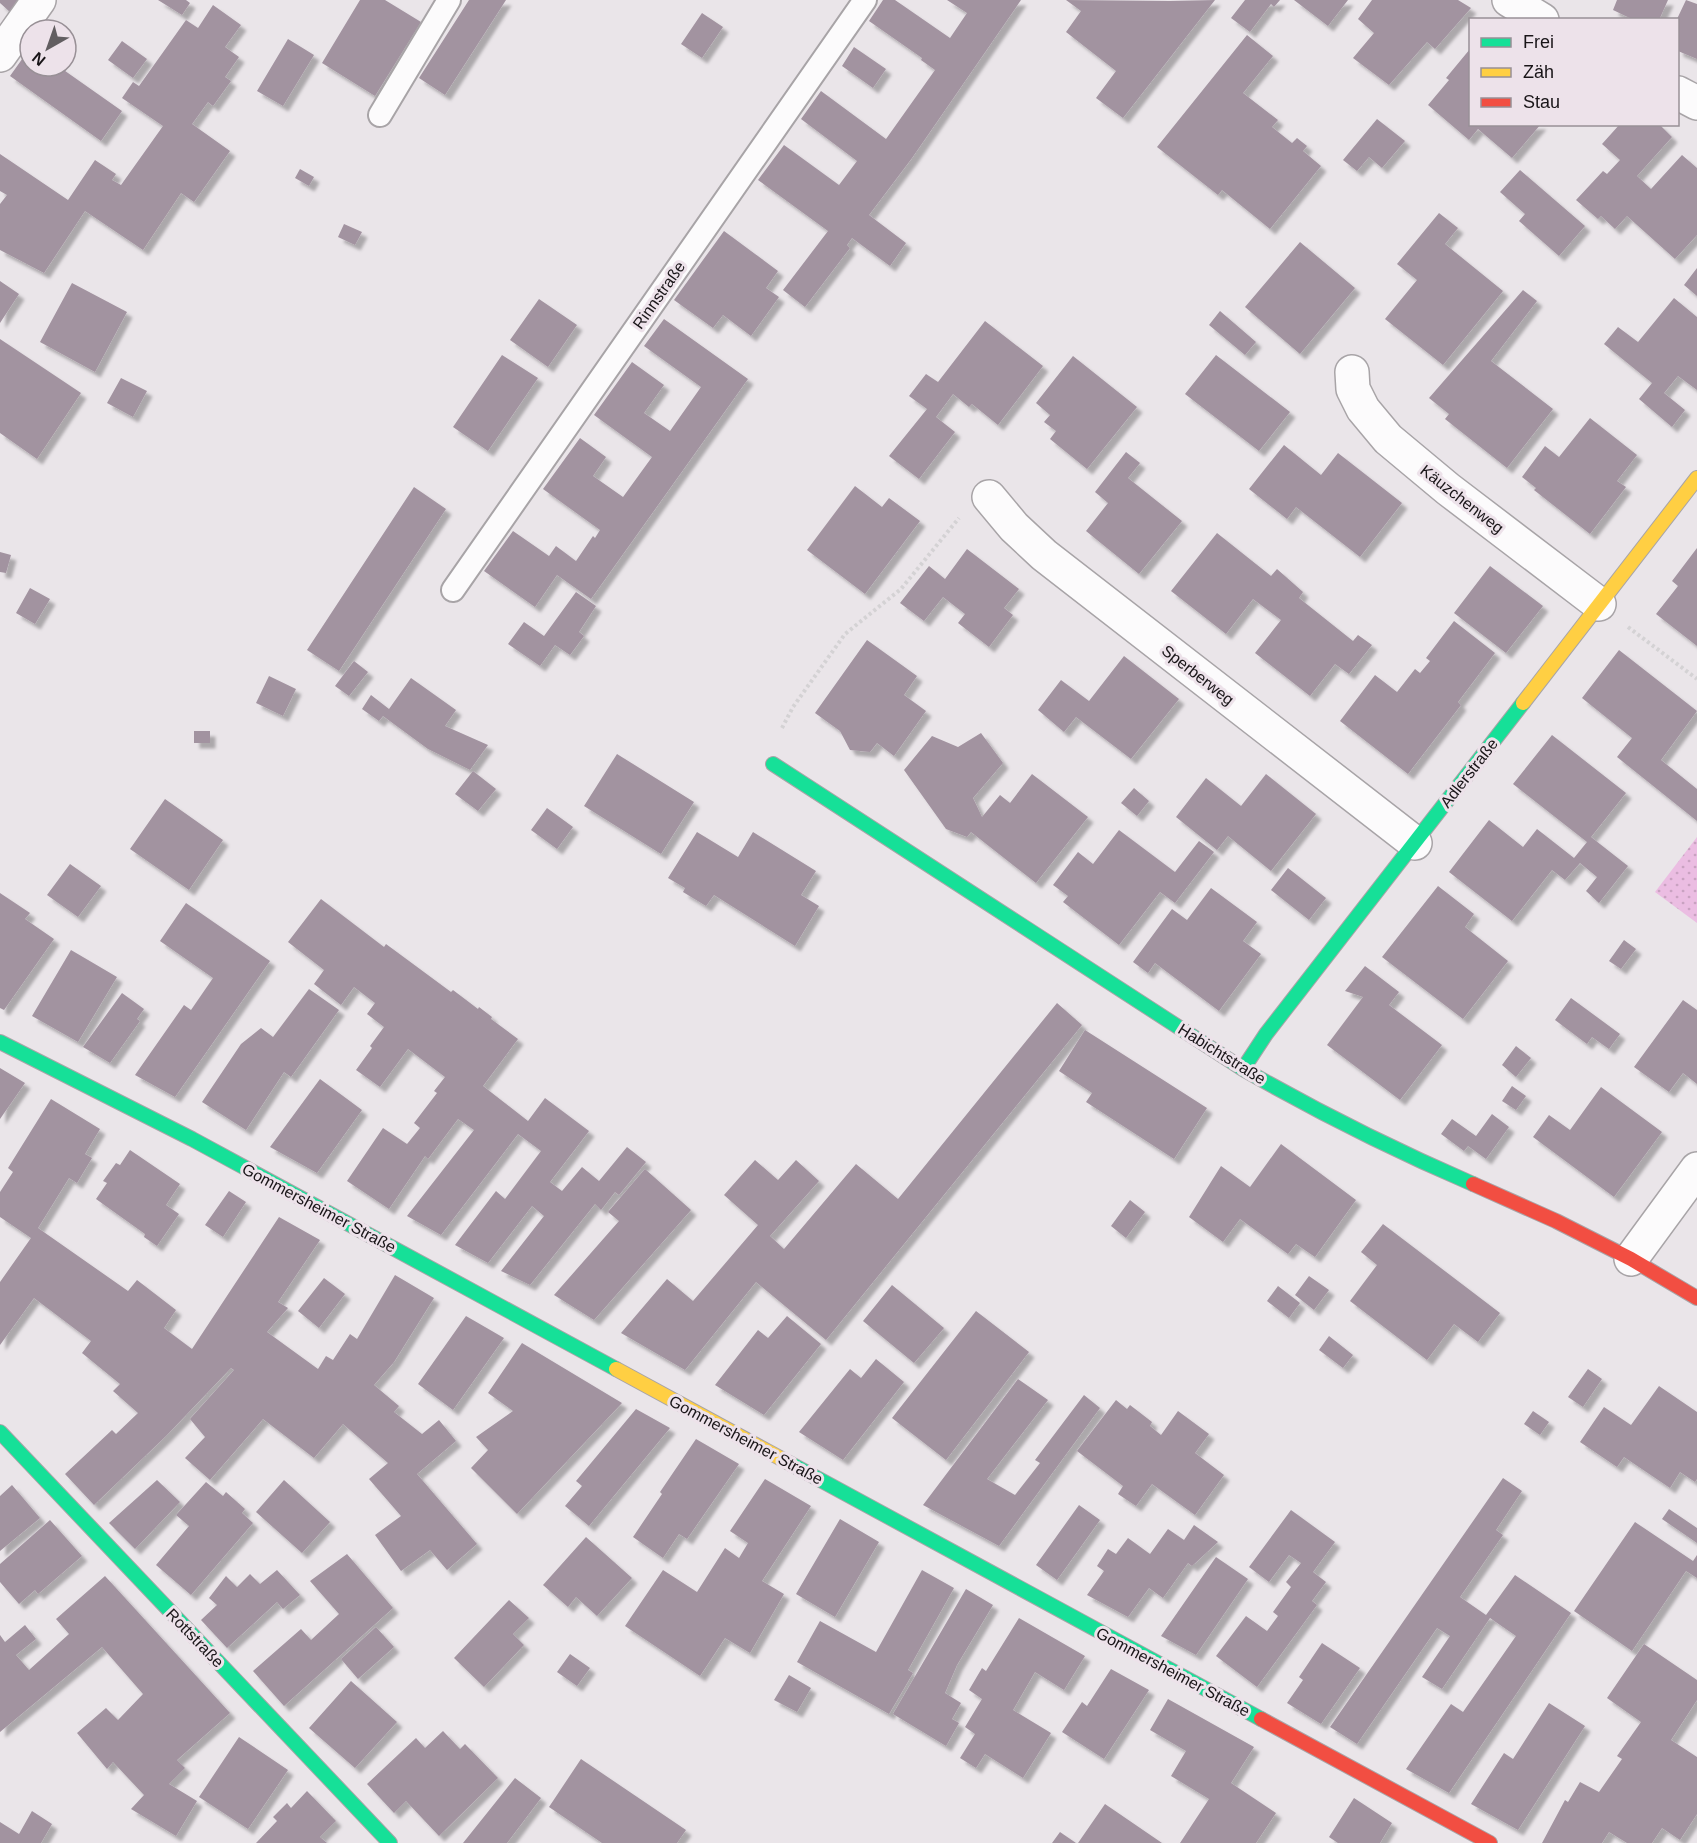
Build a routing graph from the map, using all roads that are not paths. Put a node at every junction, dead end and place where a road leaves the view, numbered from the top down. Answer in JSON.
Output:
{"nodes":[{"id":1,"x":39,"y":0,"type":"edge"},
{"id":2,"x":449,"y":0,"type":"edge"},
{"id":3,"x":865,"y":0,"type":"edge"},
{"id":4,"x":1509,"y":0,"type":"edge"},
{"id":5,"x":1539,"y":18,"type":"edge"},
{"id":6,"x":0,"y":55,"type":"edge"},
{"id":7,"x":1679,"y":94,"type":"edge"},
{"id":8,"x":1697,"y":103,"type":"edge"},
{"id":9,"x":380,"y":115,"type":"dead end"},
{"id":10,"x":1352,"y":372,"type":"dead end"},
{"id":11,"x":1697,"y":478,"type":"edge"},
{"id":12,"x":989,"y":497,"type":"road end"},
{"id":13,"x":453,"y":590,"type":"dead end"},
{"id":14,"x":1599,"y":604,"type":"junction"},
{"id":15,"x":773,"y":764,"type":"road end"},
{"id":16,"x":1415,"y":843,"type":"junction"},
{"id":17,"x":0,"y":1042,"type":"edge"},
{"id":18,"x":1243,"y":1069,"type":"junction"},
{"id":19,"x":1697,"y":1169,"type":"edge"},
{"id":20,"x":1631,"y":1258,"type":"junction"},
{"id":21,"x":1697,"y":1298,"type":"edge"},
{"id":22,"x":0,"y":1432,"type":"edge"},
{"id":23,"x":390,"y":1843,"type":"edge"},
{"id":24,"x":1490,"y":1843,"type":"edge"}],
"edges":[{"from":1,"to":6,"type":"street"},
{"from":2,"to":9,"type":"lane"},
{"from":3,"to":13,"type":"lane","name":"Rinnstraße"},
{"from":4,"to":5,"type":"street"},
{"from":7,"to":8,"type":"street"},
{"from":10,"to":14,"type":"street","name":"Käuzchenweg"},
{"from":11,"to":14,"type":"street","name":"Adlerstraße"},
{"from":12,"to":16,"type":"street","name":"Sperberweg"},
{"from":14,"to":16,"type":"street","name":"Adlerstraße"},
{"from":15,"to":18,"type":"street","name":"Habichtstraße"},
{"from":16,"to":18,"type":"street","name":"Adlerstraße"},
{"from":17,"to":24,"type":"street","name":"Gommersheimer Straße"},
{"from":18,"to":20,"type":"street","name":"Habichtstraße"},
{"from":19,"to":20,"type":"street"},
{"from":20,"to":21,"type":"street","name":"Habichtstraße"},
{"from":22,"to":23,"type":"street","name":"Rottstraße"}]}
